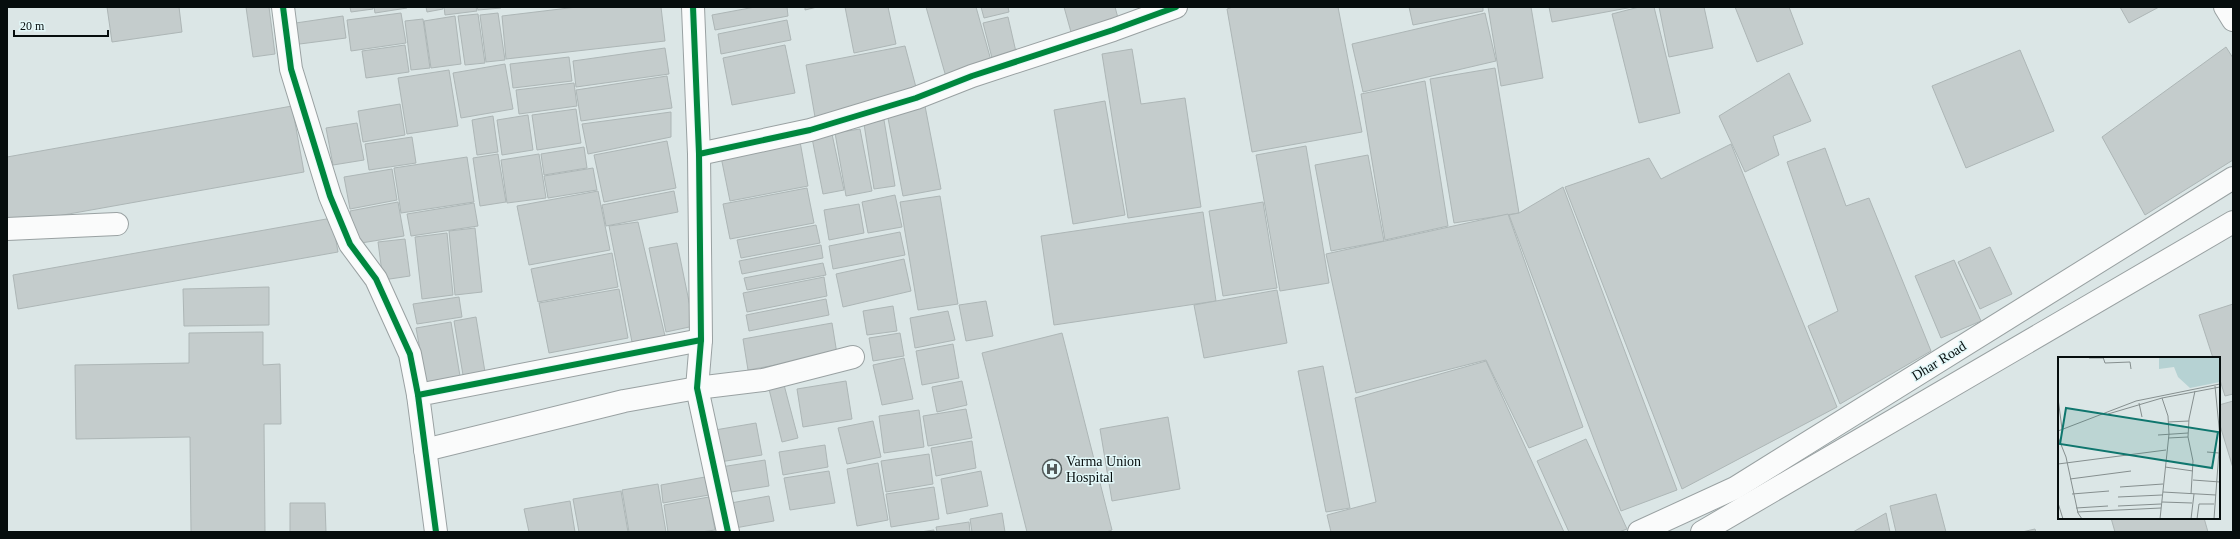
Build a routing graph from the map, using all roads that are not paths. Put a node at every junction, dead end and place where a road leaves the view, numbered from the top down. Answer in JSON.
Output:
{"nodes":[{"id":1,"x":283,"y":7,"type":"edge"},
{"id":2,"x":693,"y":7,"type":"edge"},
{"id":3,"x":1176,"y":7,"type":"edge"},
{"id":4,"x":2225,"y":7,"type":"edge"},
{"id":5,"x":2233,"y":20,"type":"edge"},
{"id":6,"x":699,"y":154,"type":"junction"},
{"id":7,"x":2233,"y":178,"type":"edge"},
{"id":8,"x":2233,"y":222,"type":"edge"},
{"id":9,"x":117,"y":224,"type":"dead end"},
{"id":10,"x":7,"y":229,"type":"edge"},
{"id":11,"x":701,"y":340,"type":"junction"},
{"id":12,"x":852,"y":356,"type":"dead end"},
{"id":13,"x":697,"y":388,"type":"junction"},
{"id":14,"x":418,"y":395,"type":"junction"},
{"id":15,"x":425,"y":450,"type":"junction"},
{"id":16,"x":436,"y":532,"type":"edge"},
{"id":17,"x":728,"y":532,"type":"edge"},
{"id":18,"x":1639,"y":532,"type":"edge"},
{"id":19,"x":1702,"y":532,"type":"edge"}],
"edges":[{"from":1,"to":14,"type":"street"},
{"from":2,"to":6,"type":"street"},
{"from":3,"to":6,"type":"street"},
{"from":4,"to":5,"type":"street"},
{"from":6,"to":11,"type":"street"},
{"from":7,"to":18,"type":"street","name":"Dhar Road"},
{"from":8,"to":19,"type":"street","name":"Dhar Road"},
{"from":9,"to":10,"type":"street"},
{"from":11,"to":13,"type":"street"},
{"from":11,"to":14,"type":"street"},
{"from":12,"to":13,"type":"street"},
{"from":13,"to":15,"type":"street"},
{"from":13,"to":17,"type":"street"},
{"from":14,"to":15,"type":"street"},
{"from":15,"to":16,"type":"street"}]}
